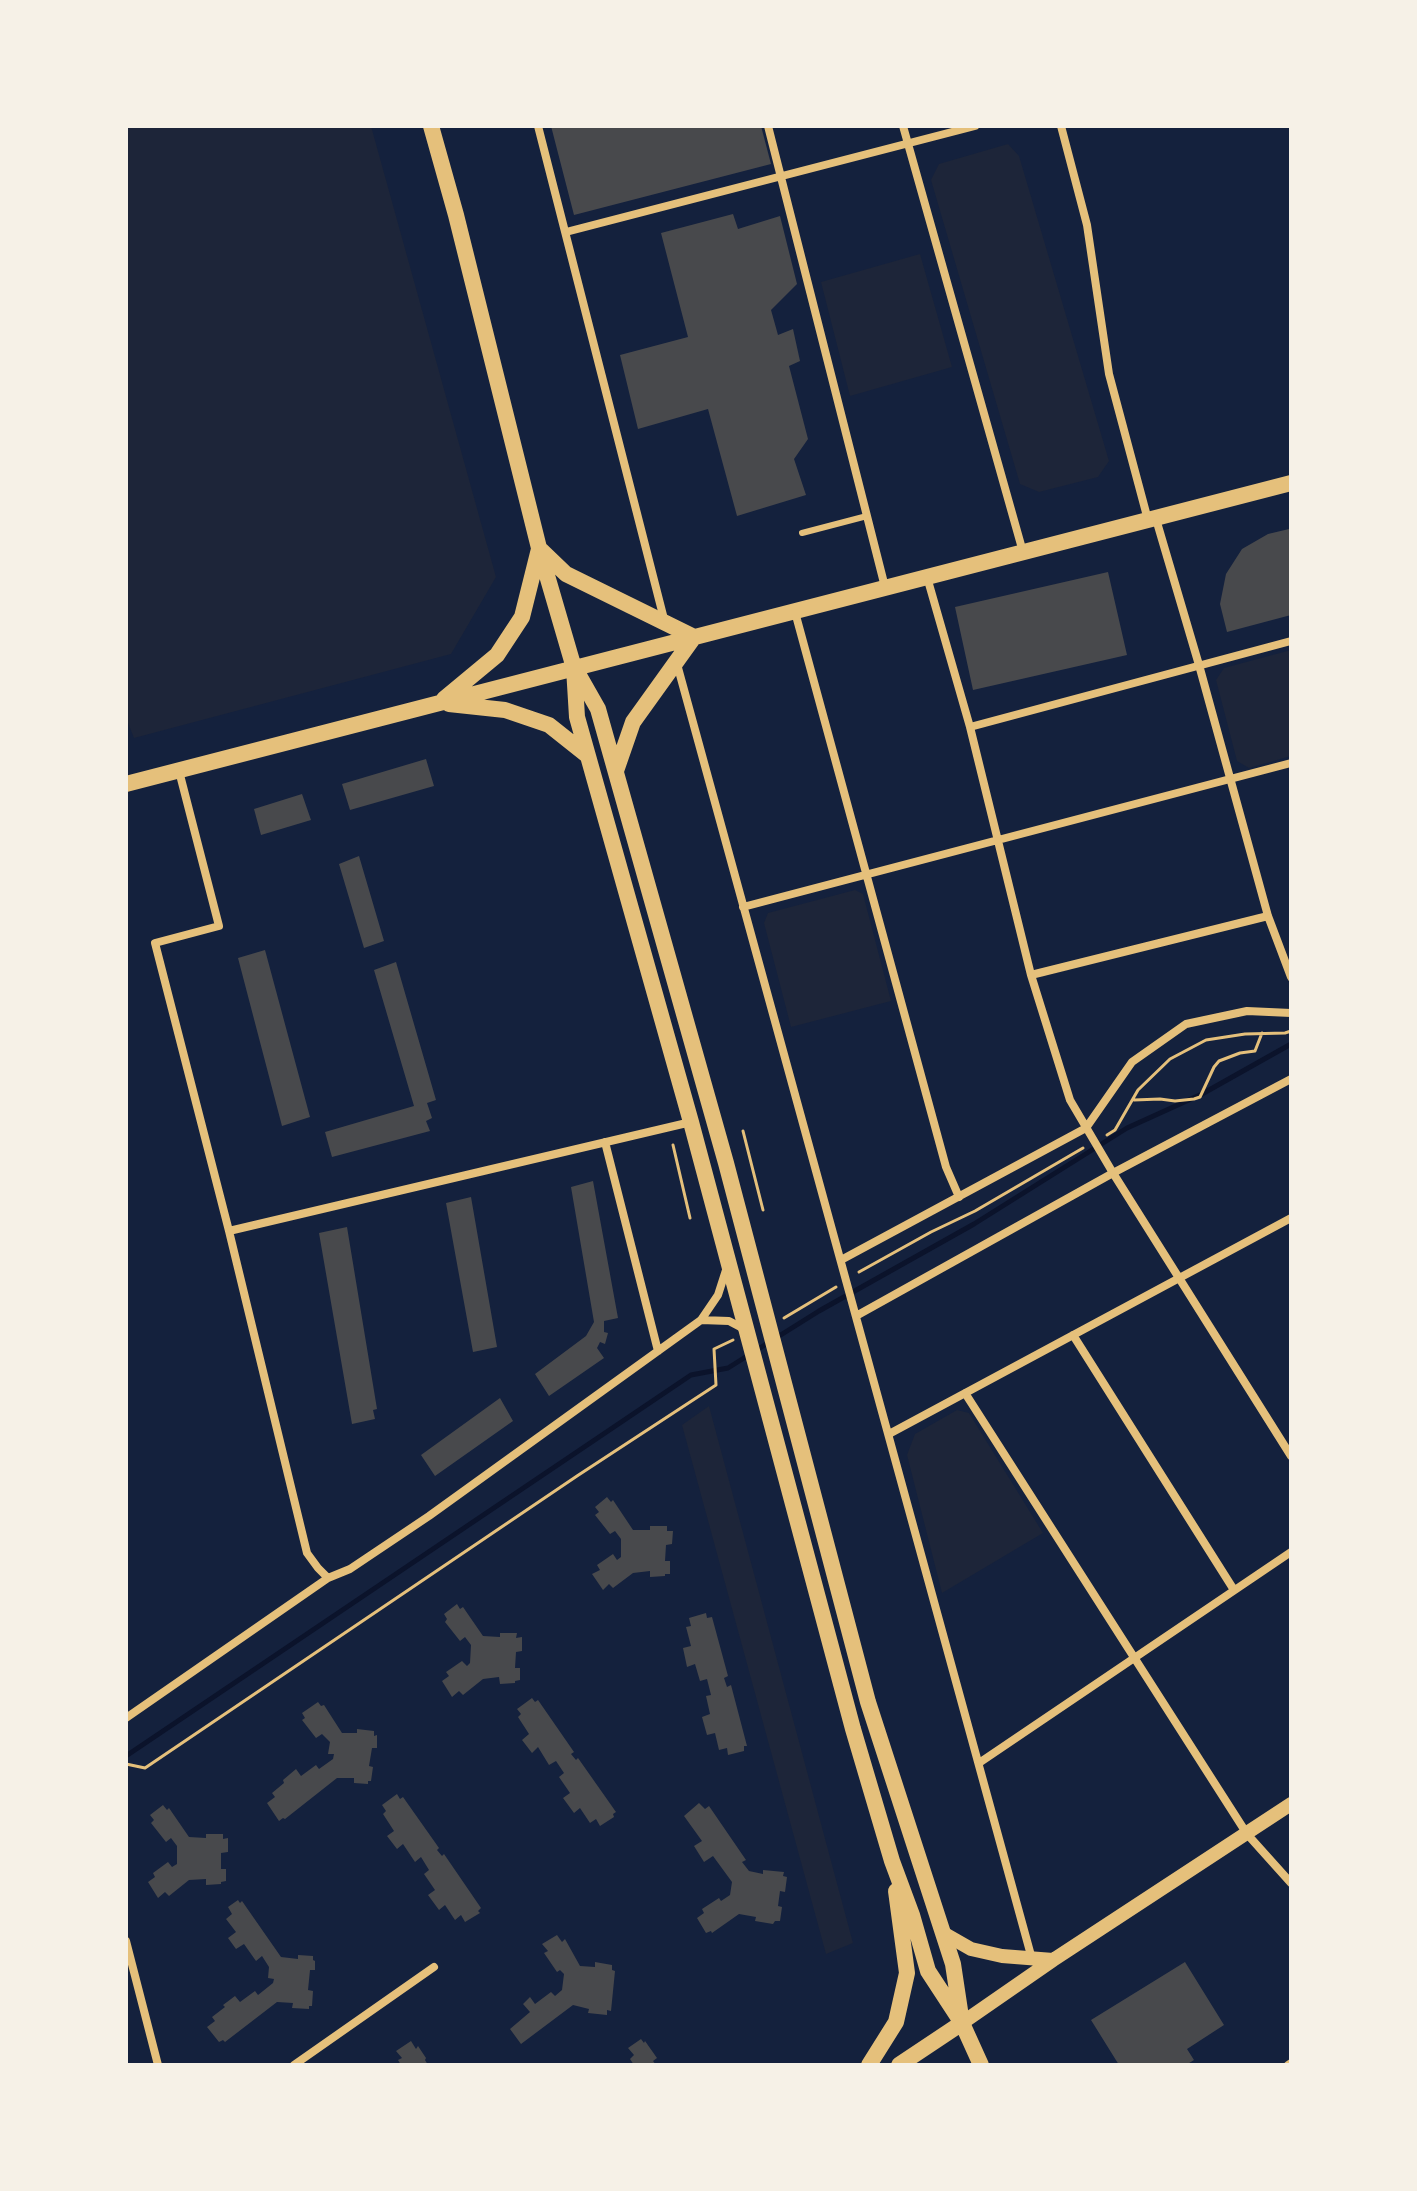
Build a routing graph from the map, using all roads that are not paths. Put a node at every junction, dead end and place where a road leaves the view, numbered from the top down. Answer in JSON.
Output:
{"nodes":[{"id":1,"x":431,"y":126,"type":"edge"},
{"id":2,"x":538,"y":126,"type":"edge"},
{"id":3,"x":768,"y":126,"type":"edge"},
{"id":4,"x":903,"y":126,"type":"edge"},
{"id":5,"x":975,"y":126,"type":"edge"},
{"id":6,"x":1061,"y":126,"type":"edge"},
{"id":7,"x":907,"y":144,"type":"junction"},
{"id":8,"x":780,"y":176,"type":"junction"},
{"id":9,"x":566,"y":232,"type":"junction"},
{"id":10,"x":1291,"y":483,"type":"edge"},
{"id":11,"x":867,"y":516,"type":"junction"},
{"id":12,"x":1152,"y":519,"type":"junction"},
{"id":13,"x":802,"y":533,"type":"dead end"},
{"id":14,"x":539,"y":548,"type":"junction"},
{"id":15,"x":1023,"y":552,"type":"junction"},
{"id":16,"x":927,"y":577,"type":"junction"},
{"id":17,"x":885,"y":587,"type":"junction"},
{"id":18,"x":795,"y":611,"type":"junction"},
{"id":19,"x":665,"y":624,"type":"junction"},
{"id":20,"x":694,"y":637,"type":"junction"},
{"id":21,"x":1291,"y":641,"type":"edge"},
{"id":22,"x":677,"y":664,"type":"junction"},
{"id":23,"x":1199,"y":665,"type":"junction"},
{"id":24,"x":574,"y":668,"type":"junction"},
{"id":25,"x":440,"y":703,"type":"junction"},
{"id":26,"x":970,"y":727,"type":"junction"},
{"id":27,"x":588,"y":756,"type":"junction"},
{"id":28,"x":1291,"y":763,"type":"edge"},
{"id":29,"x":179,"y":771,"type":"junction"},
{"id":30,"x":616,"y":771,"type":"junction"},
{"id":31,"x":1230,"y":779,"type":"junction"},
{"id":32,"x":126,"y":784,"type":"edge"},
{"id":33,"x":999,"y":840,"type":"junction"},
{"id":34,"x":865,"y":875,"type":"junction"},
{"id":35,"x":743,"y":907,"type":"junction"},
{"id":36,"x":1268,"y":916,"type":"junction"},
{"id":37,"x":1031,"y":975,"type":"junction"},
{"id":38,"x":1291,"y":977,"type":"edge"},
{"id":39,"x":1291,"y":1013,"type":"edge"},
{"id":40,"x":1291,"y":1079,"type":"edge"},
{"id":41,"x":691,"y":1122,"type":"junction"},
{"id":42,"x":1086,"y":1128,"type":"junction"},
{"id":43,"x":605,"y":1142,"type":"junction"},
{"id":44,"x":1113,"y":1173,"type":"junction"},
{"id":45,"x":959,"y":1197,"type":"junction"},
{"id":46,"x":1291,"y":1218,"type":"edge"},
{"id":47,"x":229,"y":1231,"type":"junction"},
{"id":48,"x":841,"y":1260,"type":"junction"},
{"id":49,"x":728,"y":1262,"type":"junction"},
{"id":50,"x":1179,"y":1278,"type":"junction"},
{"id":51,"x":856,"y":1316,"type":"junction"},
{"id":52,"x":701,"y":1320,"type":"junction"},
{"id":53,"x":740,"y":1323,"type":"junction"},
{"id":54,"x":1073,"y":1335,"type":"junction"},
{"id":55,"x":658,"y":1351,"type":"junction"},
{"id":56,"x":965,"y":1393,"type":"junction"},
{"id":57,"x":889,"y":1434,"type":"junction"},
{"id":58,"x":1291,"y":1456,"type":"edge"},
{"id":59,"x":1291,"y":1552,"type":"edge"},
{"id":60,"x":328,"y":1578,"type":"junction"},
{"id":61,"x":1234,"y":1590,"type":"junction"},
{"id":62,"x":1134,"y":1658,"type":"junction"},
{"id":63,"x":126,"y":1718,"type":"edge"},
{"id":64,"x":979,"y":1763,"type":"junction"},
{"id":65,"x":1291,"y":1804,"type":"edge"},
{"id":66,"x":1247,"y":1834,"type":"junction"},
{"id":67,"x":892,"y":1861,"type":"junction"},
{"id":68,"x":1291,"y":1883,"type":"edge"},
{"id":69,"x":943,"y":1933,"type":"junction"},
{"id":70,"x":126,"y":1941,"type":"edge"},
{"id":71,"x":1032,"y":1959,"type":"junction"},
{"id":72,"x":1053,"y":1960,"type":"junction"},
{"id":73,"x":434,"y":1967,"type":"dead end"},
{"id":74,"x":962,"y":2023,"type":"junction"},
{"id":75,"x":158,"y":2065,"type":"edge"},
{"id":76,"x":294,"y":2065,"type":"edge"},
{"id":77,"x":869,"y":2065,"type":"edge"},
{"id":78,"x":899,"y":2065,"type":"edge"},
{"id":79,"x":981,"y":2065,"type":"edge"}],
"edges":[{"from":1,"to":14,"type":"main road"},
{"from":2,"to":9,"type":"street"},
{"from":3,"to":8,"type":"street"},
{"from":4,"to":7,"type":"street"},
{"from":5,"to":7,"type":"street"},
{"from":6,"to":12,"type":"street"},
{"from":7,"to":8,"type":"street"},
{"from":7,"to":15,"type":"street"},
{"from":8,"to":9,"type":"street"},
{"from":8,"to":11,"type":"street"},
{"from":9,"to":19,"type":"street"},
{"from":10,"to":12,"type":"main road"},
{"from":11,"to":13,"type":"lane"},
{"from":11,"to":17,"type":"street"},
{"from":12,"to":15,"type":"main road"},
{"from":12,"to":23,"type":"street"},
{"from":14,"to":19,"type":"main road"},
{"from":14,"to":24,"type":"main road"},
{"from":14,"to":25,"type":"main road"},
{"from":15,"to":16,"type":"main road"},
{"from":16,"to":17,"type":"main road"},
{"from":16,"to":26,"type":"street"},
{"from":17,"to":18,"type":"main road"},
{"from":18,"to":20,"type":"main road"},
{"from":18,"to":34,"type":"street"},
{"from":19,"to":20,"type":"main road"},
{"from":20,"to":22,"type":"main road"},
{"from":20,"to":24,"type":"main road"},
{"from":21,"to":23,"type":"street"},
{"from":22,"to":30,"type":"main road"},
{"from":22,"to":35,"type":"street"},
{"from":23,"to":26,"type":"street"},
{"from":23,"to":31,"type":"street"},
{"from":24,"to":25,"type":"main road"},
{"from":24,"to":27,"type":"main road"},
{"from":24,"to":30,"type":"main road"},
{"from":25,"to":27,"type":"main road"},
{"from":25,"to":29,"type":"main road"},
{"from":26,"to":33,"type":"street"},
{"from":27,"to":41,"type":"main road"},
{"from":28,"to":31,"type":"street"},
{"from":29,"to":32,"type":"main road"},
{"from":29,"to":47,"type":"street"},
{"from":30,"to":69,"type":"main road"},
{"from":31,"to":33,"type":"street"},
{"from":31,"to":36,"type":"street"},
{"from":33,"to":34,"type":"street"},
{"from":33,"to":37,"type":"street"},
{"from":34,"to":35,"type":"street"},
{"from":34,"to":45,"type":"street"},
{"from":35,"to":48,"type":"street"},
{"from":36,"to":37,"type":"street"},
{"from":36,"to":38,"type":"street"},
{"from":37,"to":42,"type":"street"},
{"from":39,"to":42,"type":"street"},
{"from":40,"to":44,"type":"street"},
{"from":41,"to":43,"type":"street"},
{"from":41,"to":49,"type":"main road"},
{"from":42,"to":44,"type":"street"},
{"from":42,"to":45,"type":"street"},
{"from":43,"to":47,"type":"street"},
{"from":43,"to":55,"type":"street"},
{"from":44,"to":50,"type":"street"},
{"from":44,"to":51,"type":"street"},
{"from":45,"to":48,"type":"street"},
{"from":46,"to":50,"type":"street"},
{"from":47,"to":60,"type":"street"},
{"from":48,"to":51,"type":"street"},
{"from":49,"to":52,"type":"street"},
{"from":49,"to":53,"type":"main road"},
{"from":50,"to":54,"type":"street"},
{"from":50,"to":58,"type":"street"},
{"from":51,"to":57,"type":"street"},
{"from":52,"to":53,"type":"street"},
{"from":52,"to":55,"type":"street"},
{"from":53,"to":67,"type":"main road"},
{"from":54,"to":56,"type":"street"},
{"from":54,"to":61,"type":"street"},
{"from":55,"to":60,"type":"street"},
{"from":56,"to":57,"type":"street"},
{"from":56,"to":62,"type":"street"},
{"from":57,"to":64,"type":"street"},
{"from":59,"to":61,"type":"street"},
{"from":60,"to":63,"type":"street"},
{"from":61,"to":62,"type":"street"},
{"from":62,"to":64,"type":"street"},
{"from":62,"to":66,"type":"street"},
{"from":64,"to":71,"type":"street"},
{"from":65,"to":66,"type":"street"},
{"from":66,"to":68,"type":"street"},
{"from":66,"to":72,"type":"street"},
{"from":67,"to":74,"type":"main road"},
{"from":67,"to":77,"type":"main road"},
{"from":69,"to":71,"type":"street"},
{"from":69,"to":74,"type":"main road"},
{"from":70,"to":75,"type":"street"},
{"from":71,"to":72,"type":"street"},
{"from":72,"to":74,"type":"street"},
{"from":73,"to":76,"type":"street"},
{"from":74,"to":78,"type":"main road"},
{"from":74,"to":79,"type":"main road"}]}
